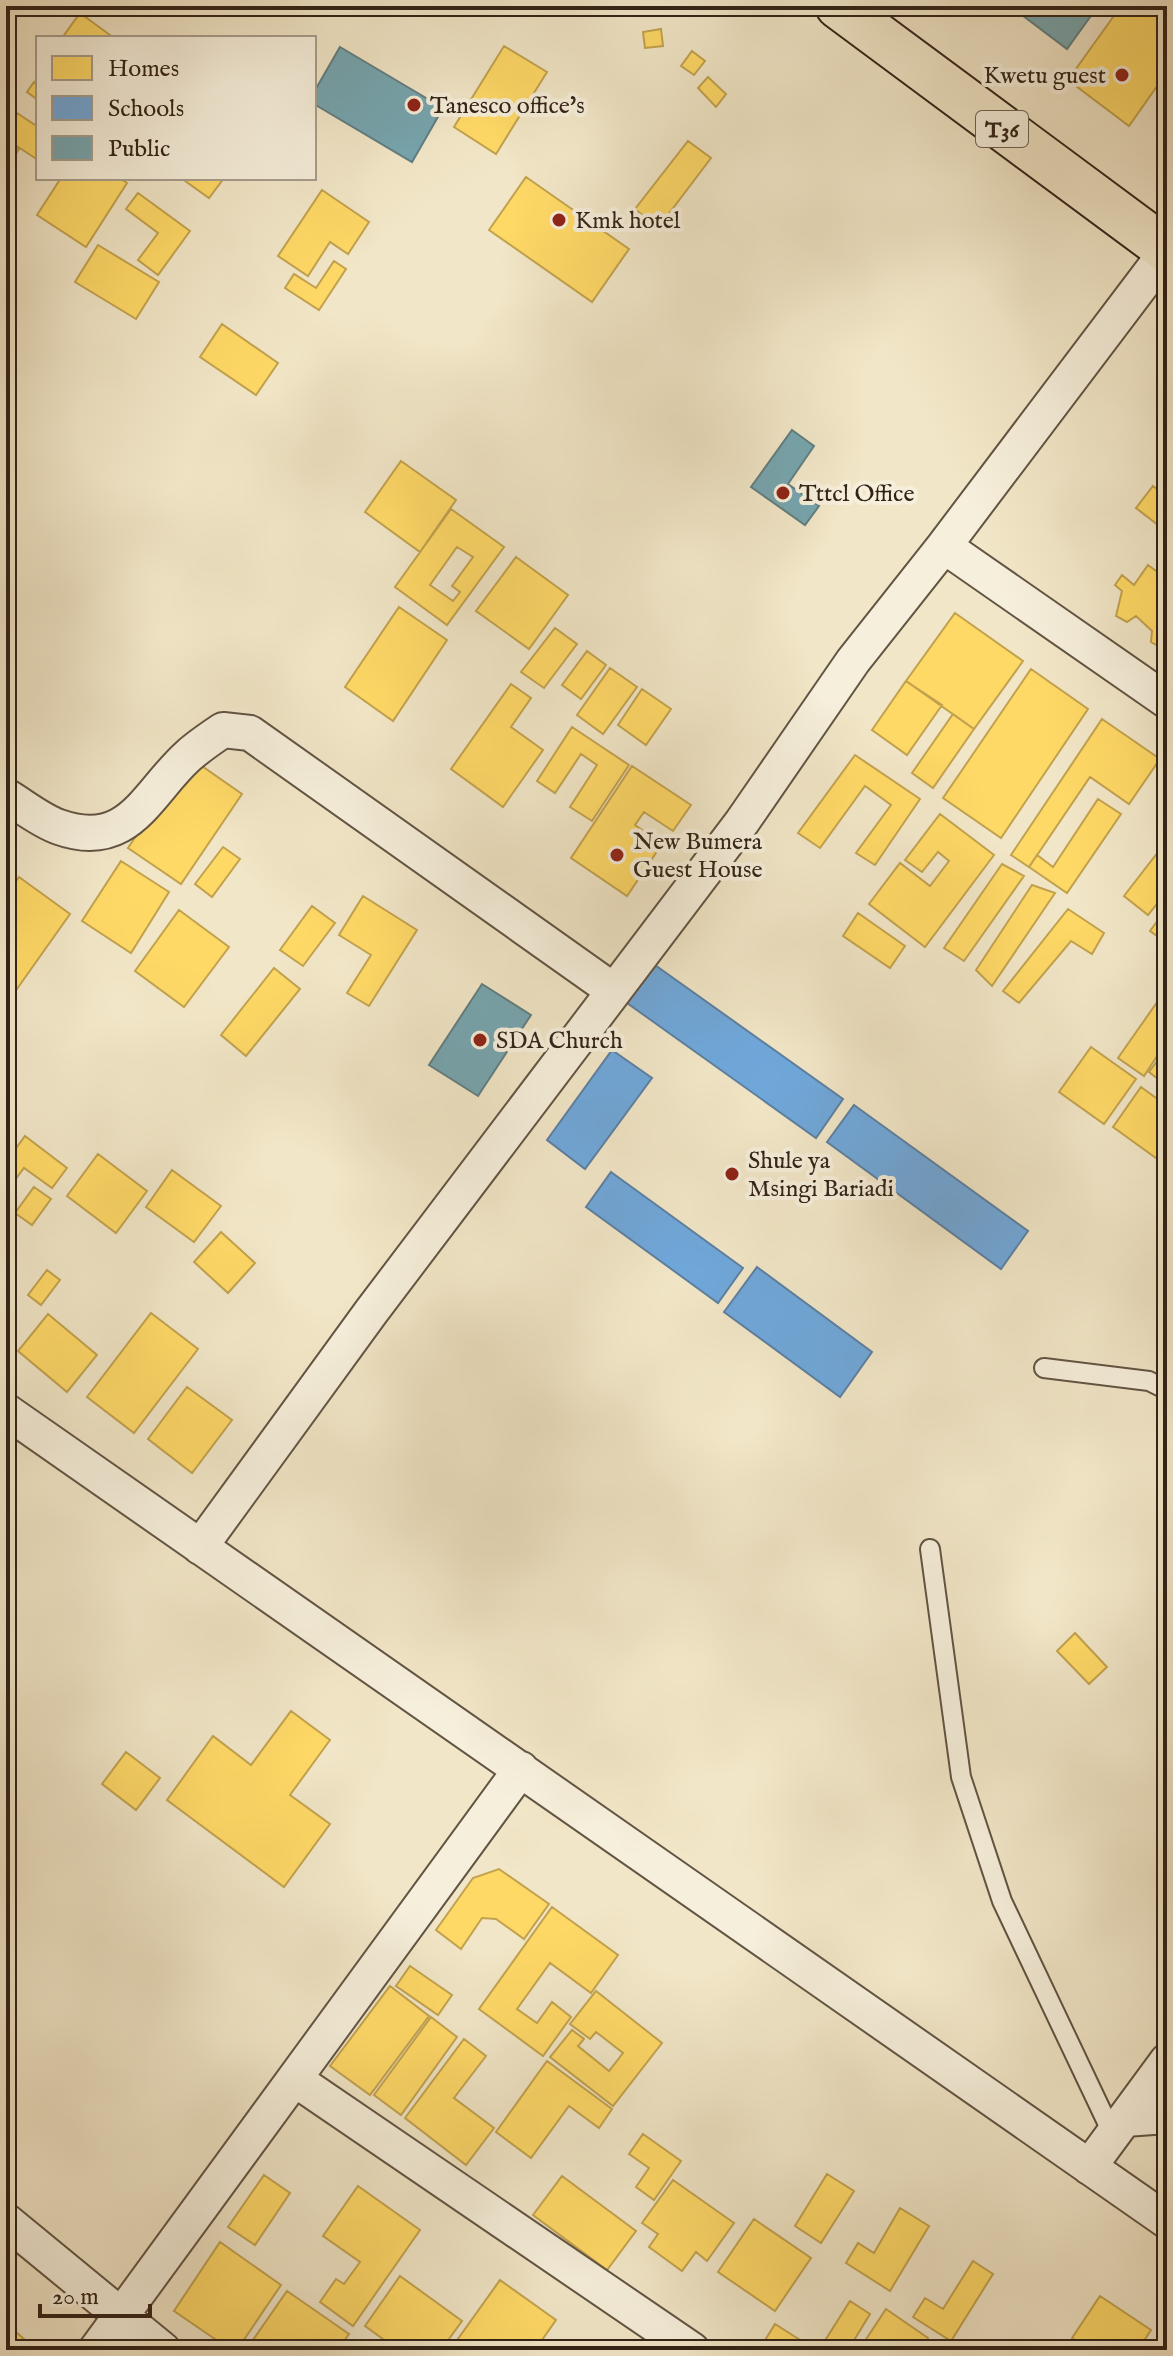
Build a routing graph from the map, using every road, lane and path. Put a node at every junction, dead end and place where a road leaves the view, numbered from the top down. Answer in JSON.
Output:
{"nodes":[{"id":1,"x":838,"y":6,"type":"edge"},
{"id":2,"x":1167,"y":250,"type":"edge"},
{"id":3,"x":944,"y":546,"type":"junction"},
{"id":4,"x":1167,"y":701,"type":"edge"},
{"id":5,"x":6,"y":796,"type":"edge"},
{"id":6,"x":614,"y":991,"type":"junction"},
{"id":7,"x":1044,"y":1368,"type":"dead end"},
{"id":8,"x":1167,"y":1390,"type":"edge"},
{"id":9,"x":6,"y":1411,"type":"edge"},
{"id":10,"x":200,"y":1547,"type":"junction"},
{"id":11,"x":930,"y":1549,"type":"dead end"},
{"id":12,"x":521,"y":1769,"type":"junction"},
{"id":13,"x":1167,"y":2061,"type":"edge"},
{"id":14,"x":296,"y":2080,"type":"junction"},
{"id":15,"x":1167,"y":2116,"type":"edge"},
{"id":16,"x":1119,"y":2127,"type":"junction"},
{"id":17,"x":1089,"y":2167,"type":"junction"},
{"id":18,"x":6,"y":2221,"type":"edge"},
{"id":19,"x":1167,"y":2221,"type":"edge"},
{"id":20,"x":121,"y":2315,"type":"junction"},
{"id":21,"x":96,"y":2350,"type":"edge"},
{"id":22,"x":163,"y":2350,"type":"edge"},
{"id":23,"x":692,"y":2350,"type":"edge"}],
"edges":[{"from":1,"to":2,"type":"highway","number":"T36"},
{"from":2,"to":3,"type":"street"},
{"from":3,"to":4,"type":"street"},
{"from":3,"to":6,"type":"street"},
{"from":5,"to":6,"type":"street"},
{"from":6,"to":10,"type":"street"},
{"from":7,"to":8,"type":"lane"},
{"from":9,"to":10,"type":"street"},
{"from":10,"to":12,"type":"street"},
{"from":11,"to":16,"type":"lane"},
{"from":12,"to":14,"type":"street"},
{"from":12,"to":17,"type":"street"},
{"from":13,"to":16,"type":"street"},
{"from":14,"to":20,"type":"street"},
{"from":14,"to":23,"type":"street"},
{"from":15,"to":16,"type":"street"},
{"from":16,"to":17,"type":"street"},
{"from":17,"to":19,"type":"street"},
{"from":18,"to":20,"type":"street"},
{"from":20,"to":21,"type":"street"},
{"from":20,"to":22,"type":"street"}]}
